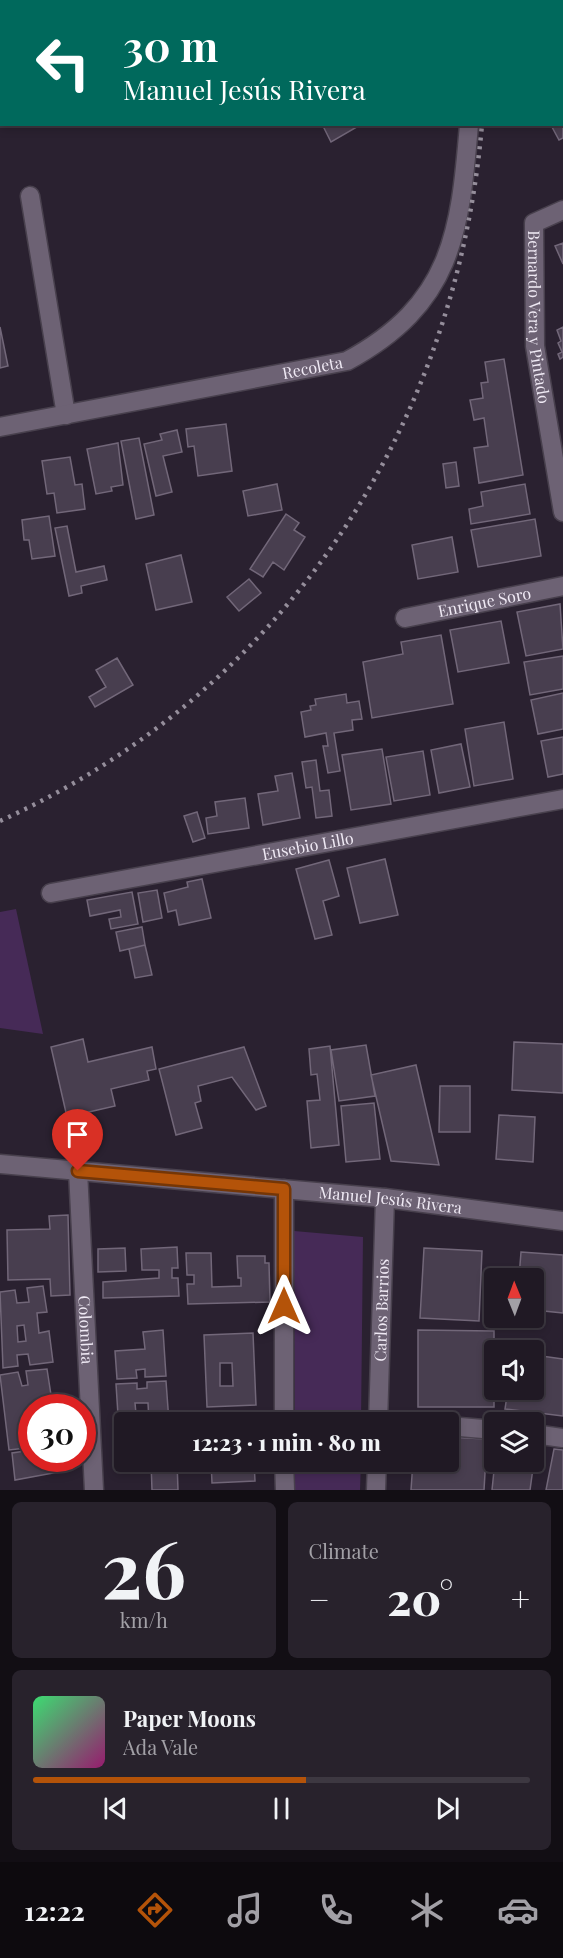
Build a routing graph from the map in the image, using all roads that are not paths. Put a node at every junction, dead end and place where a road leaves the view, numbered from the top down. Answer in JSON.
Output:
{"nodes":[{"id":1,"x":469,"y":126,"type":"edge"},
{"id":2,"x":30,"y":196,"type":"dead end"},
{"id":3,"x":563,"y":210,"type":"edge"},
{"id":4,"x":66,"y":414,"type":"junction"},
{"id":5,"x":0,"y":427,"type":"edge"},
{"id":6,"x":563,"y":512,"type":"edge"},
{"id":7,"x":563,"y":586,"type":"edge"},
{"id":8,"x":405,"y":618,"type":"dead end"},
{"id":9,"x":563,"y":799,"type":"edge"},
{"id":10,"x":51,"y":893,"type":"dead end"},
{"id":11,"x":0,"y":1164,"type":"edge"},
{"id":12,"x":78,"y":1171,"type":"junction"},
{"id":13,"x":284,"y":1189,"type":"junction"},
{"id":14,"x":385,"y":1198,"type":"junction"},
{"id":15,"x":563,"y":1221,"type":"edge"},
{"id":16,"x":284,"y":1412,"type":"edge"},
{"id":17,"x":378,"y":1412,"type":"edge"},
{"id":18,"x":459,"y":1427,"type":"edge"},
{"id":19,"x":484,"y":1429,"type":"edge"},
{"id":20,"x":544,"y":1435,"type":"edge"},
{"id":21,"x":563,"y":1438,"type":"edge"},
{"id":22,"x":285,"y":1472,"type":"edge"},
{"id":23,"x":377,"y":1472,"type":"edge"},
{"id":24,"x":94,"y":1490,"type":"edge"},
{"id":25,"x":285,"y":1490,"type":"edge"},
{"id":26,"x":376,"y":1490,"type":"edge"}],
"edges":[{"from":1,"to":4,"type":"street","name":"Recoleta"},
{"from":2,"to":4,"type":"street"},
{"from":3,"to":6,"type":"street","name":"Bernardo Vera y Pintado"},
{"from":4,"to":5,"type":"street","name":"Recoleta"},
{"from":7,"to":8,"type":"street","name":"Enrique Soro"},
{"from":9,"to":10,"type":"street","name":"Eusebio Lillo"},
{"from":11,"to":12,"type":"street","name":"Manuel Jesús Rivera"},
{"from":12,"to":13,"type":"street","name":"Manuel Jesús Rivera"},
{"from":12,"to":24,"type":"street","name":"Colombia"},
{"from":13,"to":14,"type":"street","name":"Manuel Jesús Rivera"},
{"from":13,"to":16,"type":"street"},
{"from":14,"to":15,"type":"street","name":"Manuel Jesús Rivera"},
{"from":14,"to":17,"type":"street","name":"Carlos Barrios"},
{"from":18,"to":19,"type":"street"},
{"from":20,"to":21,"type":"street"},
{"from":22,"to":25,"type":"street"},
{"from":23,"to":26,"type":"street"}]}
